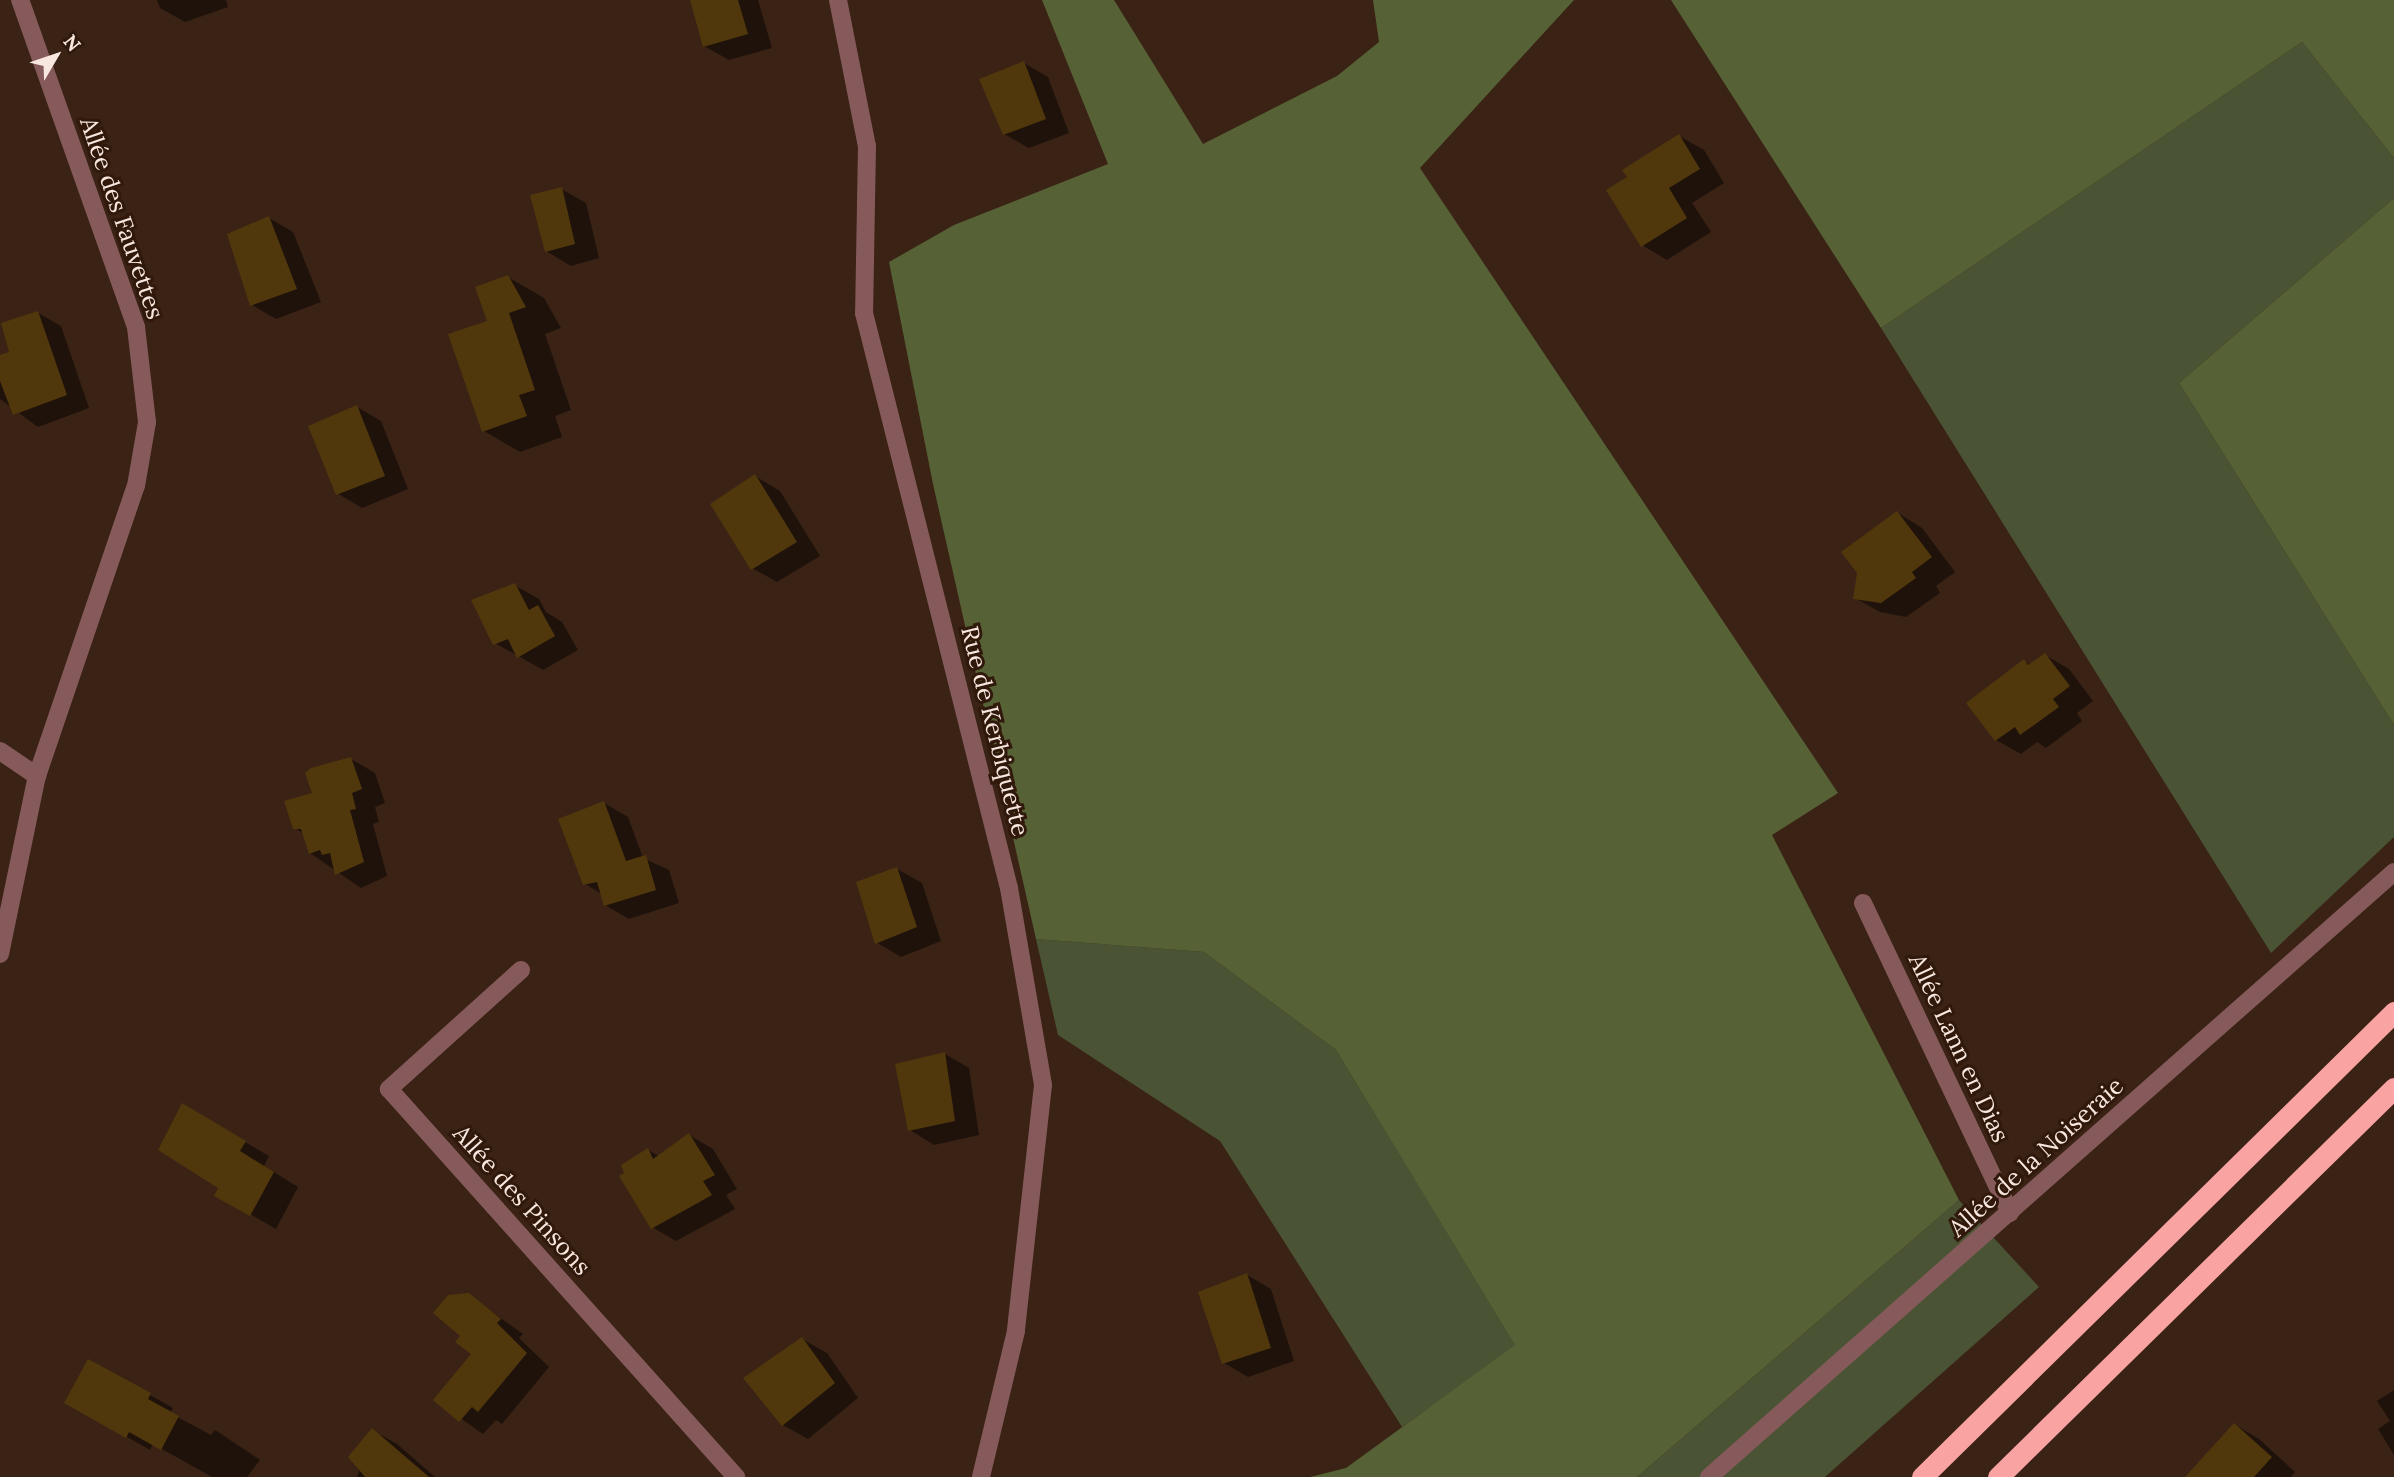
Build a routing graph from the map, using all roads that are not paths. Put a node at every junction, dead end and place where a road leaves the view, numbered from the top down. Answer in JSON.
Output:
{"nodes":[{"id":1,"x":20,"y":0,"type":"edge"},
{"id":2,"x":838,"y":0,"type":"edge"},
{"id":3,"x":0,"y":751,"type":"edge"},
{"id":4,"x":37,"y":776,"type":"junction"},
{"id":5,"x":2394,"y":872,"type":"edge"},
{"id":6,"x":1863,"y":903,"type":"dead end"},
{"id":7,"x":0,"y":954,"type":"edge"},
{"id":8,"x":522,"y":970,"type":"dead end"},
{"id":9,"x":2394,"y":1012,"type":"edge"},
{"id":10,"x":2394,"y":1088,"type":"edge"},
{"id":11,"x":2010,"y":1213,"type":"junction"},
{"id":12,"x":736,"y":1477,"type":"edge"},
{"id":13,"x":981,"y":1477,"type":"edge"},
{"id":14,"x":1709,"y":1477,"type":"edge"},
{"id":15,"x":1922,"y":1477,"type":"edge"},
{"id":16,"x":1998,"y":1477,"type":"edge"}],
"edges":[{"from":1,"to":4,"type":"street","name":"Allée des Fauvettes"},
{"from":2,"to":13,"type":"street","name":"Rue de Kerbiquette"},
{"from":3,"to":4,"type":"street"},
{"from":4,"to":7,"type":"street","name":"Allée des Fauvettes"},
{"from":5,"to":11,"type":"street","name":"Allée de la Noiseraie"},
{"from":6,"to":11,"type":"street","name":"Allée Lann en Dias"},
{"from":8,"to":12,"type":"street","name":"Allée des Pinsons"},
{"from":9,"to":15,"type":"highway"},
{"from":10,"to":16,"type":"highway"},
{"from":11,"to":14,"type":"street","name":"Allée de la Noiseraie"}]}
